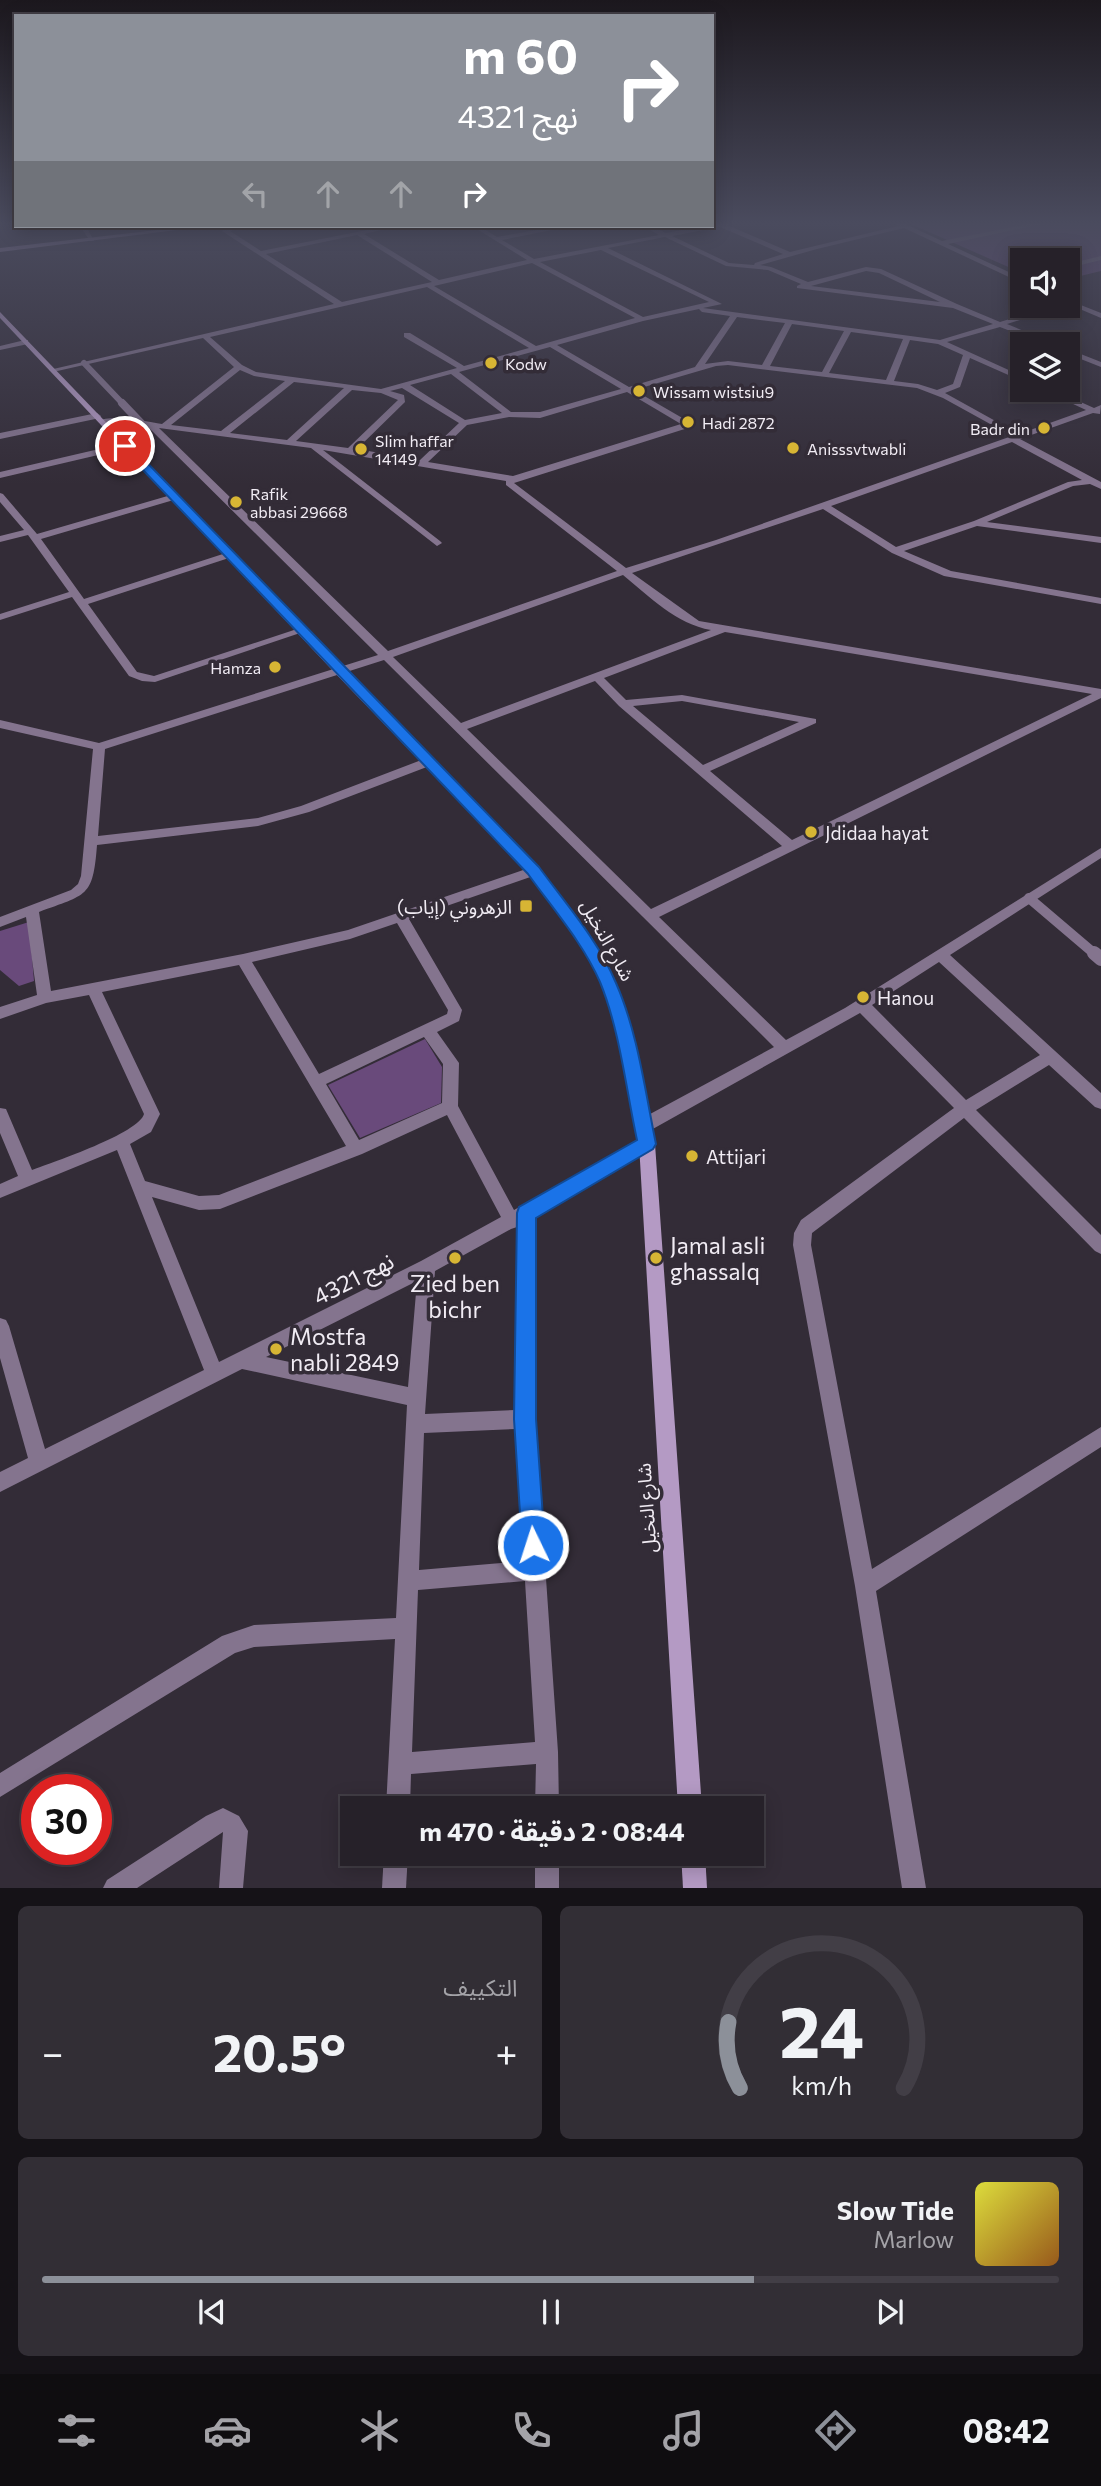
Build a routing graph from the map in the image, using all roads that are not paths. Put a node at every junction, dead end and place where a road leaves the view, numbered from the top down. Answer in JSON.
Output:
{"nodes":[{"id":1,"x":323,"y":309,"type":"edge"},
{"id":2,"x":469,"y":309,"type":"edge"},
{"id":3,"x":623,"y":309,"type":"edge"},
{"id":4,"x":686,"y":309,"type":"edge"},
{"id":5,"x":699,"y":309,"type":"edge"},
{"id":6,"x":728,"y":309,"type":"edge"},
{"id":7,"x":962,"y":309,"type":"edge"},
{"id":8,"x":1084,"y":309,"type":"edge"},
{"id":9,"x":0,"y":314,"type":"edge"},
{"id":10,"x":740,"y":315,"type":"junction"},
{"id":11,"x":1101,"y":316,"type":"edge"},
{"id":12,"x":1021,"y":318,"type":"edge"},
{"id":13,"x":642,"y":319,"type":"junction"},
{"id":14,"x":790,"y":322,"type":"junction"},
{"id":15,"x":1002,"y":324,"type":"junction"},
{"id":16,"x":849,"y":330,"type":"junction"},
{"id":17,"x":1021,"y":332,"type":"edge"},
{"id":18,"x":407,"y":335,"type":"dead end"},
{"id":19,"x":205,"y":336,"type":"junction"},
{"id":20,"x":907,"y":338,"type":"junction"},
{"id":21,"x":25,"y":342,"type":"junction"},
{"id":22,"x":940,"y":342,"type":"junction"},
{"id":23,"x":552,"y":345,"type":"junction"},
{"id":24,"x":0,"y":348,"type":"edge"},
{"id":25,"x":536,"y":349,"type":"junction"},
{"id":26,"x":967,"y":355,"type":"junction"},
{"id":27,"x":1080,"y":356,"type":"edge"},
{"id":28,"x":83,"y":363,"type":"junction"},
{"id":29,"x":1101,"y":365,"type":"edge"},
{"id":30,"x":239,"y":367,"type":"junction"},
{"id":31,"x":765,"y":367,"type":"junction"},
{"id":32,"x":463,"y":369,"type":"junction"},
{"id":33,"x":698,"y":369,"type":"junction"},
{"id":34,"x":53,"y":370,"type":"junction"},
{"id":35,"x":452,"y":371,"type":"junction"},
{"id":36,"x":825,"y":373,"type":"junction"},
{"id":37,"x":1010,"y":374,"type":"edge"},
{"id":38,"x":290,"y":380,"type":"junction"},
{"id":39,"x":890,"y":381,"type":"junction"},
{"id":40,"x":404,"y":385,"type":"junction"},
{"id":41,"x":350,"y":387,"type":"junction"},
{"id":42,"x":629,"y":390,"type":"junction"},
{"id":43,"x":382,"y":391,"type":"junction"},
{"id":44,"x":937,"y":393,"type":"junction"},
{"id":45,"x":1077,"y":402,"type":"edge"},
{"id":46,"x":1099,"y":411,"type":"edge"},
{"id":47,"x":509,"y":414,"type":"junction"},
{"id":48,"x":99,"y":418,"type":"junction"},
{"id":49,"x":464,"y":423,"type":"junction"},
{"id":50,"x":152,"y":425,"type":"junction"},
{"id":51,"x":222,"y":435,"type":"junction"},
{"id":52,"x":0,"y":436,"type":"edge"},
{"id":53,"x":1016,"y":438,"type":"junction"},
{"id":54,"x":289,"y":443,"type":"junction"},
{"id":55,"x":125,"y":446,"type":"junction"},
{"id":56,"x":314,"y":447,"type":"junction"},
{"id":57,"x":350,"y":451,"type":"junction"},
{"id":58,"x":422,"y":463,"type":"junction"},
{"id":59,"x":0,"y":475,"type":"edge"},
{"id":60,"x":513,"y":479,"type":"junction"},
{"id":61,"x":1091,"y":481,"type":"junction"},
{"id":62,"x":1101,"y":486,"type":"edge"},
{"id":63,"x":0,"y":496,"type":"edge"},
{"id":64,"x":174,"y":497,"type":"junction"},
{"id":65,"x":824,"y":505,"type":"junction"},
{"id":66,"x":976,"y":523,"type":"junction"},
{"id":67,"x":32,"y":535,"type":"junction"},
{"id":68,"x":0,"y":539,"type":"edge"},
{"id":69,"x":1101,"y":540,"type":"edge"},
{"id":70,"x":437,"y":543,"type":"dead end"},
{"id":71,"x":895,"y":551,"type":"junction"},
{"id":72,"x":229,"y":555,"type":"junction"},
{"id":73,"x":623,"y":572,"type":"junction"},
{"id":74,"x":75,"y":593,"type":"junction"},
{"id":75,"x":1101,"y":601,"type":"edge"},
{"id":76,"x":82,"y":603,"type":"junction"},
{"id":77,"x":0,"y":617,"type":"edge"},
{"id":78,"x":725,"y":628,"type":"junction"},
{"id":79,"x":301,"y":631,"type":"junction"},
{"id":80,"x":386,"y":656,"type":"junction"},
{"id":81,"x":340,"y":672,"type":"junction"},
{"id":82,"x":596,"y":676,"type":"junction"},
{"id":83,"x":1101,"y":693,"type":"edge"},
{"id":84,"x":623,"y":704,"type":"junction"},
{"id":85,"x":0,"y":724,"type":"edge"},
{"id":86,"x":459,"y":728,"type":"junction"},
{"id":87,"x":99,"y":747,"type":"junction"},
{"id":88,"x":428,"y":762,"type":"junction"},
{"id":89,"x":704,"y":771,"type":"junction"},
{"id":90,"x":93,"y":841,"type":"junction"},
{"id":91,"x":789,"y":845,"type":"junction"},
{"id":92,"x":1101,"y":852,"type":"edge"},
{"id":93,"x":534,"y":871,"type":"junction"},
{"id":94,"x":1030,"y":898,"type":"junction"},
{"id":95,"x":32,"y":911,"type":"junction"},
{"id":96,"x":649,"y":916,"type":"junction"},
{"id":97,"x":401,"y":918,"type":"junction"},
{"id":98,"x":0,"y":922,"type":"edge"},
{"id":99,"x":941,"y":954,"type":"junction"},
{"id":100,"x":243,"y":959,"type":"junction"},
{"id":101,"x":1101,"y":959,"type":"edge"},
{"id":102,"x":94,"y":990,"type":"junction"},
{"id":103,"x":45,"y":998,"type":"junction"},
{"id":104,"x":862,"y":1005,"type":"junction"},
{"id":105,"x":1,"y":1010,"type":"edge"},
{"id":106,"x":428,"y":1031,"type":"junction"},
{"id":107,"x":784,"y":1048,"type":"junction"},
{"id":108,"x":1051,"y":1056,"type":"junction"},
{"id":109,"x":318,"y":1082,"type":"junction"},
{"id":110,"x":1101,"y":1103,"type":"edge"},
{"id":111,"x":450,"y":1106,"type":"junction"},
{"id":112,"x":965,"y":1109,"type":"junction"},
{"id":113,"x":0,"y":1114,"type":"edge"},
{"id":114,"x":646,"y":1135,"type":"junction"},
{"id":115,"x":121,"y":1141,"type":"junction"},
{"id":116,"x":356,"y":1149,"type":"junction"},
{"id":117,"x":28,"y":1179,"type":"junction"},
{"id":118,"x":138,"y":1186,"type":"junction"},
{"id":119,"x":0,"y":1191,"type":"edge"},
{"id":120,"x":519,"y":1218,"type":"junction"},
{"id":121,"x":1101,"y":1246,"type":"edge"},
{"id":122,"x":427,"y":1267,"type":"junction"},
{"id":123,"x":0,"y":1326,"type":"edge"},
{"id":124,"x":243,"y":1361,"type":"junction"},
{"id":125,"x":215,"y":1374,"type":"junction"},
{"id":126,"x":416,"y":1398,"type":"junction"},
{"id":127,"x":525,"y":1419,"type":"junction"},
{"id":128,"x":415,"y":1424,"type":"junction"},
{"id":129,"x":1101,"y":1436,"type":"edge"},
{"id":130,"x":40,"y":1462,"type":"junction"},
{"id":131,"x":0,"y":1482,"type":"edge"},
{"id":132,"x":535,"y":1570,"type":"junction"},
{"id":133,"x":408,"y":1581,"type":"junction"},
{"id":134,"x":865,"y":1586,"type":"junction"},
{"id":135,"x":406,"y":1628,"type":"junction"},
{"id":136,"x":547,"y":1752,"type":"junction"},
{"id":137,"x":400,"y":1765,"type":"junction"},
{"id":138,"x":0,"y":1786,"type":"edge"},
{"id":139,"x":399,"y":1796,"type":"edge"},
{"id":140,"x":547,"y":1796,"type":"edge"},
{"id":141,"x":689,"y":1796,"type":"edge"},
{"id":142,"x":395,"y":1866,"type":"edge"},
{"id":143,"x":547,"y":1866,"type":"edge"},
{"id":144,"x":694,"y":1866,"type":"edge"},
{"id":145,"x":115,"y":1888,"type":"edge"},
{"id":146,"x":231,"y":1888,"type":"edge"},
{"id":147,"x":394,"y":1888,"type":"edge"},
{"id":148,"x":547,"y":1888,"type":"edge"},
{"id":149,"x":695,"y":1888,"type":"edge"},
{"id":150,"x":914,"y":1888,"type":"edge"}],
"edges":[{"from":1,"to":19,"type":"street"},
{"from":2,"to":25,"type":"street"},
{"from":3,"to":13,"type":"street"},
{"from":4,"to":13,"type":"street"},
{"from":5,"to":10,"type":"street"},
{"from":6,"to":10,"type":"street"},
{"from":7,"to":15,"type":"street"},
{"from":8,"to":11,"type":"street"},
{"from":9,"to":21,"type":"main road","name":"شارع النخيل"},
{"from":10,"to":14,"type":"street"},
{"from":10,"to":33,"type":"street"},
{"from":12,"to":15,"type":"street"},
{"from":13,"to":23,"type":"street"},
{"from":14,"to":16,"type":"street"},
{"from":14,"to":31,"type":"street"},
{"from":15,"to":17,"type":"street"},
{"from":15,"to":22,"type":"street"},
{"from":16,"to":20,"type":"street"},
{"from":16,"to":36,"type":"street"},
{"from":18,"to":32,"type":"street"},
{"from":19,"to":28,"type":"street"},
{"from":19,"to":30,"type":"street"},
{"from":20,"to":22,"type":"street"},
{"from":20,"to":39,"type":"street"},
{"from":21,"to":24,"type":"street"},
{"from":21,"to":34,"type":"main road","name":"شارع النخيل"},
{"from":22,"to":26,"type":"street"},
{"from":23,"to":25,"type":"street"},
{"from":23,"to":42,"type":"street"},
{"from":25,"to":32,"type":"street"},
{"from":26,"to":37,"type":"street"},
{"from":26,"to":44,"type":"street"},
{"from":27,"to":29,"type":"street"},
{"from":28,"to":34,"type":"street"},
{"from":28,"to":50,"type":"lane"},
{"from":30,"to":38,"type":"street"},
{"from":30,"to":50,"type":"street"},
{"from":31,"to":33,"type":"street"},
{"from":31,"to":36,"type":"street"},
{"from":32,"to":35,"type":"street"},
{"from":33,"to":42,"type":"street"},
{"from":34,"to":48,"type":"main road","name":"شارع النخيل"},
{"from":35,"to":40,"type":"street"},
{"from":35,"to":47,"type":"street"},
{"from":36,"to":39,"type":"street"},
{"from":38,"to":41,"type":"street"},
{"from":38,"to":51,"type":"street"},
{"from":39,"to":44,"type":"street"},
{"from":40,"to":43,"type":"street"},
{"from":40,"to":49,"type":"street"},
{"from":41,"to":43,"type":"street"},
{"from":41,"to":54,"type":"street"},
{"from":42,"to":47,"type":"street"},
{"from":42,"to":60,"type":"street"},
{"from":43,"to":57,"type":"street"},
{"from":44,"to":53,"type":"street"},
{"from":45,"to":46,"type":"street"},
{"from":46,"to":53,"type":"street"},
{"from":47,"to":49,"type":"street"},
{"from":48,"to":50,"type":"street"},
{"from":48,"to":52,"type":"street"},
{"from":48,"to":55,"type":"main road","name":"شارع النخيل"},
{"from":49,"to":58,"type":"street"},
{"from":50,"to":51,"type":"street"},
{"from":50,"to":80,"type":"street"},
{"from":51,"to":54,"type":"street"},
{"from":53,"to":61,"type":"street"},
{"from":53,"to":65,"type":"street"},
{"from":54,"to":56,"type":"street"},
{"from":55,"to":59,"type":"street"},
{"from":55,"to":64,"type":"main road","name":"شارع النخيل"},
{"from":56,"to":57,"type":"street"},
{"from":56,"to":70,"type":"street"},
{"from":57,"to":58,"type":"street"},
{"from":58,"to":60,"type":"street"},
{"from":60,"to":73,"type":"street"},
{"from":61,"to":62,"type":"street"},
{"from":61,"to":66,"type":"street"},
{"from":63,"to":67,"type":"street"},
{"from":64,"to":67,"type":"street"},
{"from":64,"to":72,"type":"main road","name":"شارع النخيل"},
{"from":65,"to":71,"type":"street"},
{"from":65,"to":73,"type":"street"},
{"from":66,"to":69,"type":"street"},
{"from":66,"to":71,"type":"street"},
{"from":67,"to":68,"type":"street"},
{"from":67,"to":74,"type":"street"},
{"from":71,"to":75,"type":"street"},
{"from":72,"to":76,"type":"street"},
{"from":72,"to":79,"type":"main road","name":"شارع النخيل"},
{"from":73,"to":78,"type":"street"},
{"from":73,"to":80,"type":"street"},
{"from":74,"to":76,"type":"street"},
{"from":74,"to":77,"type":"street"},
{"from":76,"to":79,"type":"street"},
{"from":78,"to":82,"type":"street"},
{"from":78,"to":83,"type":"street"},
{"from":79,"to":81,"type":"main road","name":"شارع النخيل"},
{"from":80,"to":81,"type":"street"},
{"from":80,"to":86,"type":"street"},
{"from":81,"to":87,"type":"street"},
{"from":81,"to":88,"type":"main road","name":"شارع النخيل"},
{"from":82,"to":84,"type":"street"},
{"from":82,"to":86,"type":"street"},
{"from":83,"to":91,"type":"street"},
{"from":84,"to":89,"type":"street"},
{"from":84,"to":89,"type":"street"},
{"from":85,"to":87,"type":"street"},
{"from":86,"to":96,"type":"street"},
{"from":87,"to":90,"type":"street"},
{"from":88,"to":90,"type":"street"},
{"from":88,"to":93,"type":"main road","name":"شارع النخيل"},
{"from":89,"to":91,"type":"street"},
{"from":90,"to":95,"type":"street"},
{"from":91,"to":96,"type":"street"},
{"from":92,"to":94,"type":"street","name":"نهج 4321"},
{"from":93,"to":97,"type":"street"},
{"from":93,"to":114,"type":"main road","name":"شارع النخيل"},
{"from":94,"to":99,"type":"street","name":"نهج 4321"},
{"from":94,"to":101,"type":"lane"},
{"from":95,"to":98,"type":"street"},
{"from":95,"to":103,"type":"street"},
{"from":96,"to":107,"type":"street"},
{"from":97,"to":100,"type":"street"},
{"from":97,"to":106,"type":"street"},
{"from":99,"to":104,"type":"street","name":"نهج 4321"},
{"from":99,"to":108,"type":"street"},
{"from":100,"to":102,"type":"street"},
{"from":100,"to":109,"type":"street"},
{"from":102,"to":103,"type":"street"},
{"from":102,"to":115,"type":"street"},
{"from":103,"to":105,"type":"street"},
{"from":104,"to":107,"type":"street","name":"نهج 4321"},
{"from":104,"to":112,"type":"street"},
{"from":106,"to":109,"type":"street"},
{"from":106,"to":111,"type":"street"},
{"from":107,"to":114,"type":"street","name":"نهج 4321"},
{"from":108,"to":110,"type":"street"},
{"from":108,"to":112,"type":"street"},
{"from":109,"to":116,"type":"street"},
{"from":111,"to":116,"type":"street"},
{"from":111,"to":120,"type":"street"},
{"from":112,"to":121,"type":"street"},
{"from":112,"to":134,"type":"street"},
{"from":113,"to":117,"type":"street"},
{"from":114,"to":120,"type":"street","name":"نهج 4321"},
{"from":114,"to":141,"type":"main road","name":"شارع النخيل"},
{"from":115,"to":117,"type":"street"},
{"from":115,"to":118,"type":"street"},
{"from":116,"to":118,"type":"street"},
{"from":117,"to":119,"type":"street"},
{"from":118,"to":125,"type":"street"},
{"from":120,"to":122,"type":"street","name":"نهج 4321"},
{"from":120,"to":127,"type":"street"},
{"from":122,"to":124,"type":"street","name":"نهج 4321"},
{"from":122,"to":126,"type":"street"},
{"from":123,"to":130,"type":"street"},
{"from":124,"to":125,"type":"street","name":"نهج 4321"},
{"from":124,"to":126,"type":"street"},
{"from":125,"to":130,"type":"street","name":"نهج 4321"},
{"from":126,"to":128,"type":"street"},
{"from":127,"to":128,"type":"street"},
{"from":127,"to":132,"type":"street"},
{"from":128,"to":133,"type":"street"},
{"from":129,"to":134,"type":"street"},
{"from":130,"to":131,"type":"street","name":"نهج 4321"},
{"from":132,"to":133,"type":"street"},
{"from":132,"to":136,"type":"street"},
{"from":133,"to":135,"type":"street"},
{"from":134,"to":150,"type":"street"},
{"from":135,"to":137,"type":"street"},
{"from":135,"to":138,"type":"street"},
{"from":136,"to":137,"type":"street"},
{"from":136,"to":140,"type":"street"},
{"from":137,"to":139,"type":"street"},
{"from":142,"to":147,"type":"street"},
{"from":143,"to":148,"type":"street"},
{"from":144,"to":149,"type":"main road"},
{"from":145,"to":146,"type":"street"}]}
